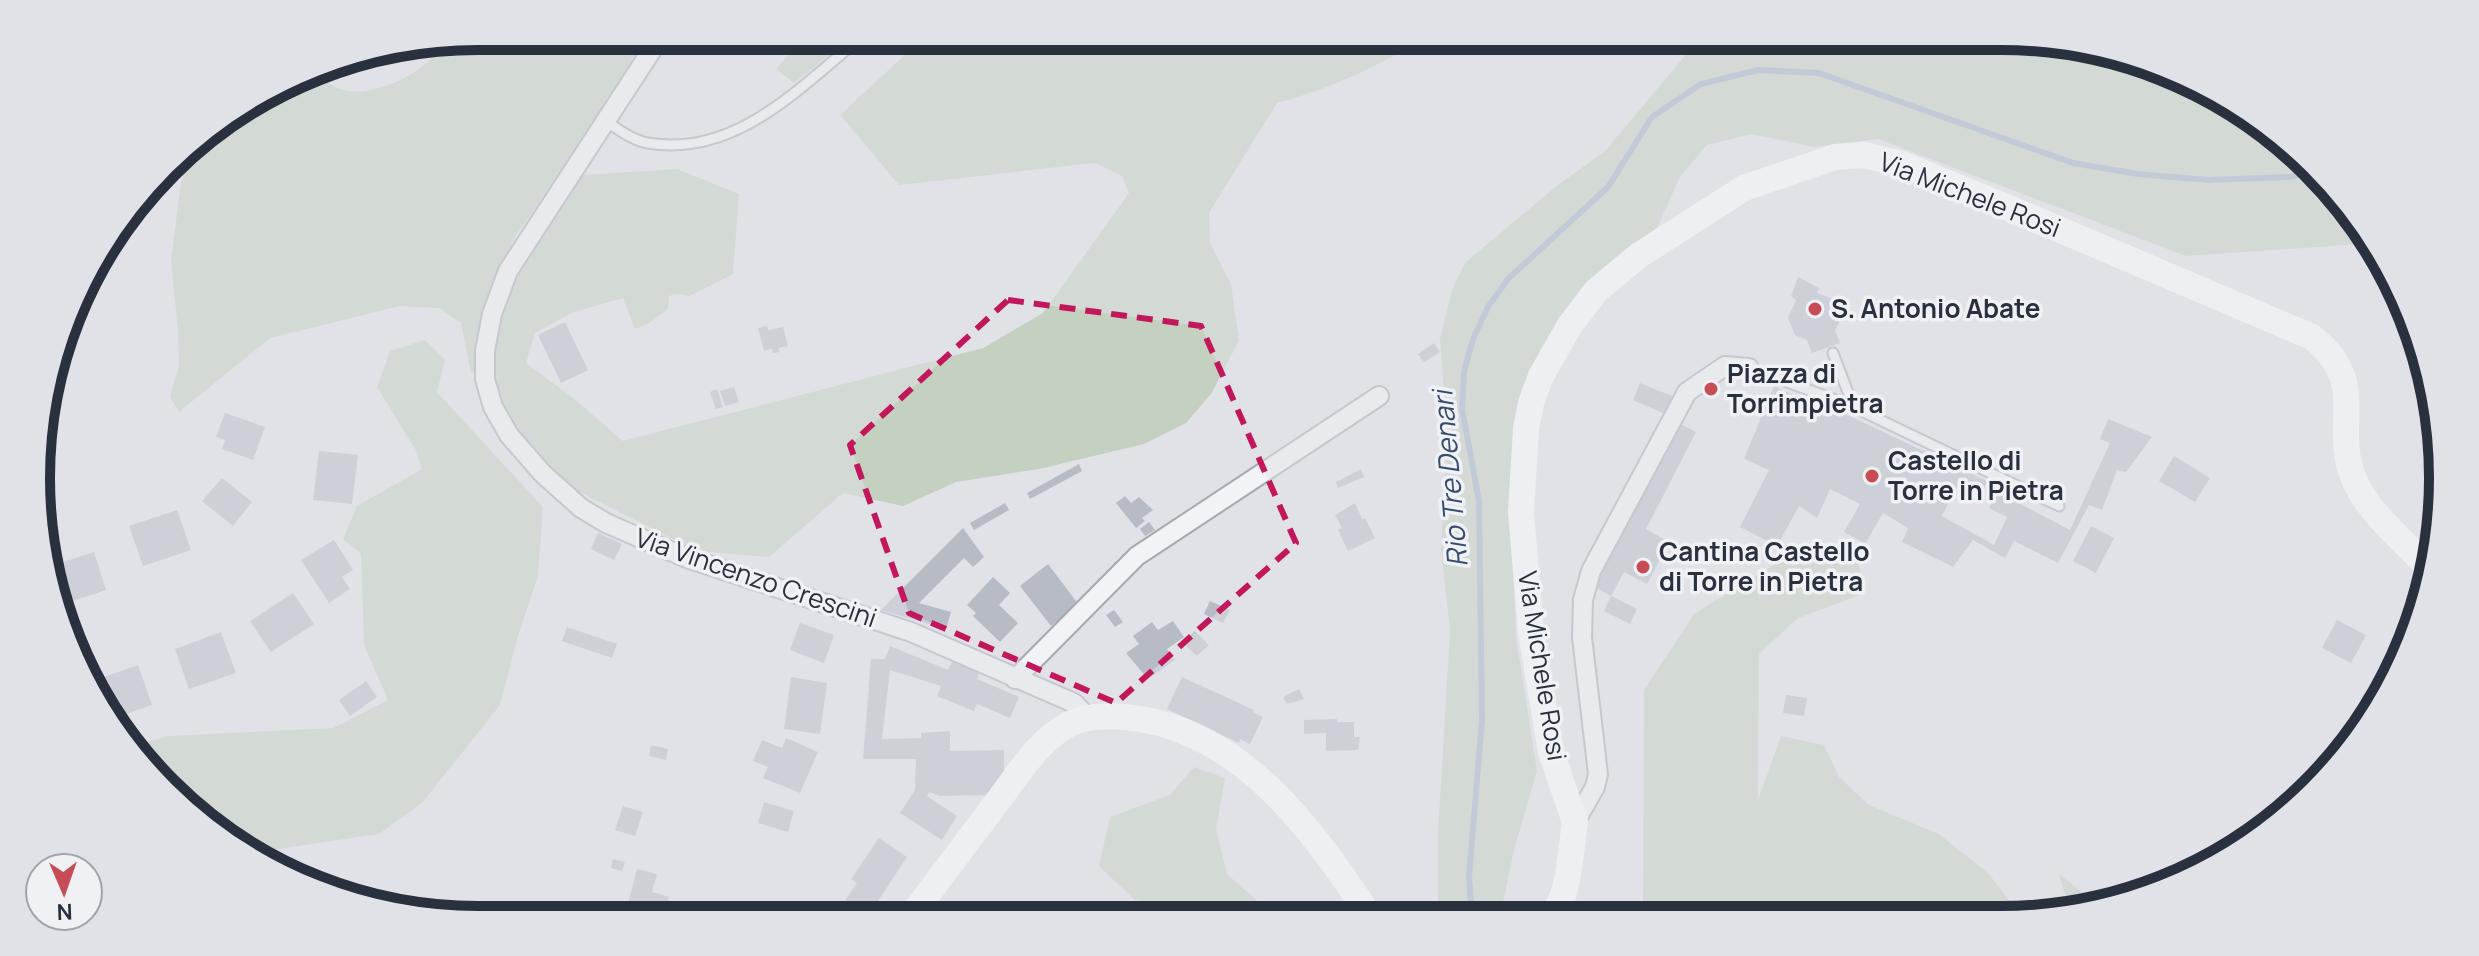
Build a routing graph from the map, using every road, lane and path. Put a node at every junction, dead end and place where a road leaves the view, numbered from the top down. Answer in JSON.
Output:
{"nodes":[{"id":1,"x":652,"y":50,"type":"edge"},
{"id":2,"x":845,"y":50,"type":"edge"},
{"id":3,"x":604,"y":120,"type":"junction"},
{"id":4,"x":1833,"y":353,"type":"dead end"},
{"id":5,"x":1749,"y":368,"type":"joint"},
{"id":6,"x":1379,"y":396,"type":"dead end"},
{"id":7,"x":1847,"y":404,"type":"junction"},
{"id":8,"x":2059,"y":506,"type":"dead end"},
{"id":9,"x":2421,"y":560,"type":"edge"},
{"id":10,"x":1015,"y":679,"type":"junction"},
{"id":11,"x":1088,"y":718,"type":"junction"},
{"id":12,"x":1575,"y":822,"type":"junction"},
{"id":13,"x":919,"y":906,"type":"edge"},
{"id":14,"x":1363,"y":906,"type":"edge"},
{"id":15,"x":1558,"y":906,"type":"edge"}],
"edges":[{"from":1,"to":3,"type":"street","name":"Via Vincenzo Crescini"},
{"from":2,"to":3,"type":"lane"},
{"from":3,"to":10,"type":"street","name":"Via Vincenzo Crescini"},
{"from":4,"to":7,"type":"lane"},
{"from":5,"to":7,"type":"lane"},
{"from":5,"to":12,"type":"street"},
{"from":6,"to":10,"type":"street"},
{"from":7,"to":8,"type":"lane"},
{"from":9,"to":12,"type":"street","name":"Via Michele Rosi"},
{"from":10,"to":11,"type":"street","name":"Via Vincenzo Crescini"},
{"from":11,"to":13,"type":"street"},
{"from":11,"to":14,"type":"street"},
{"from":12,"to":15,"type":"street","name":"Via Michele Rosi"}]}
